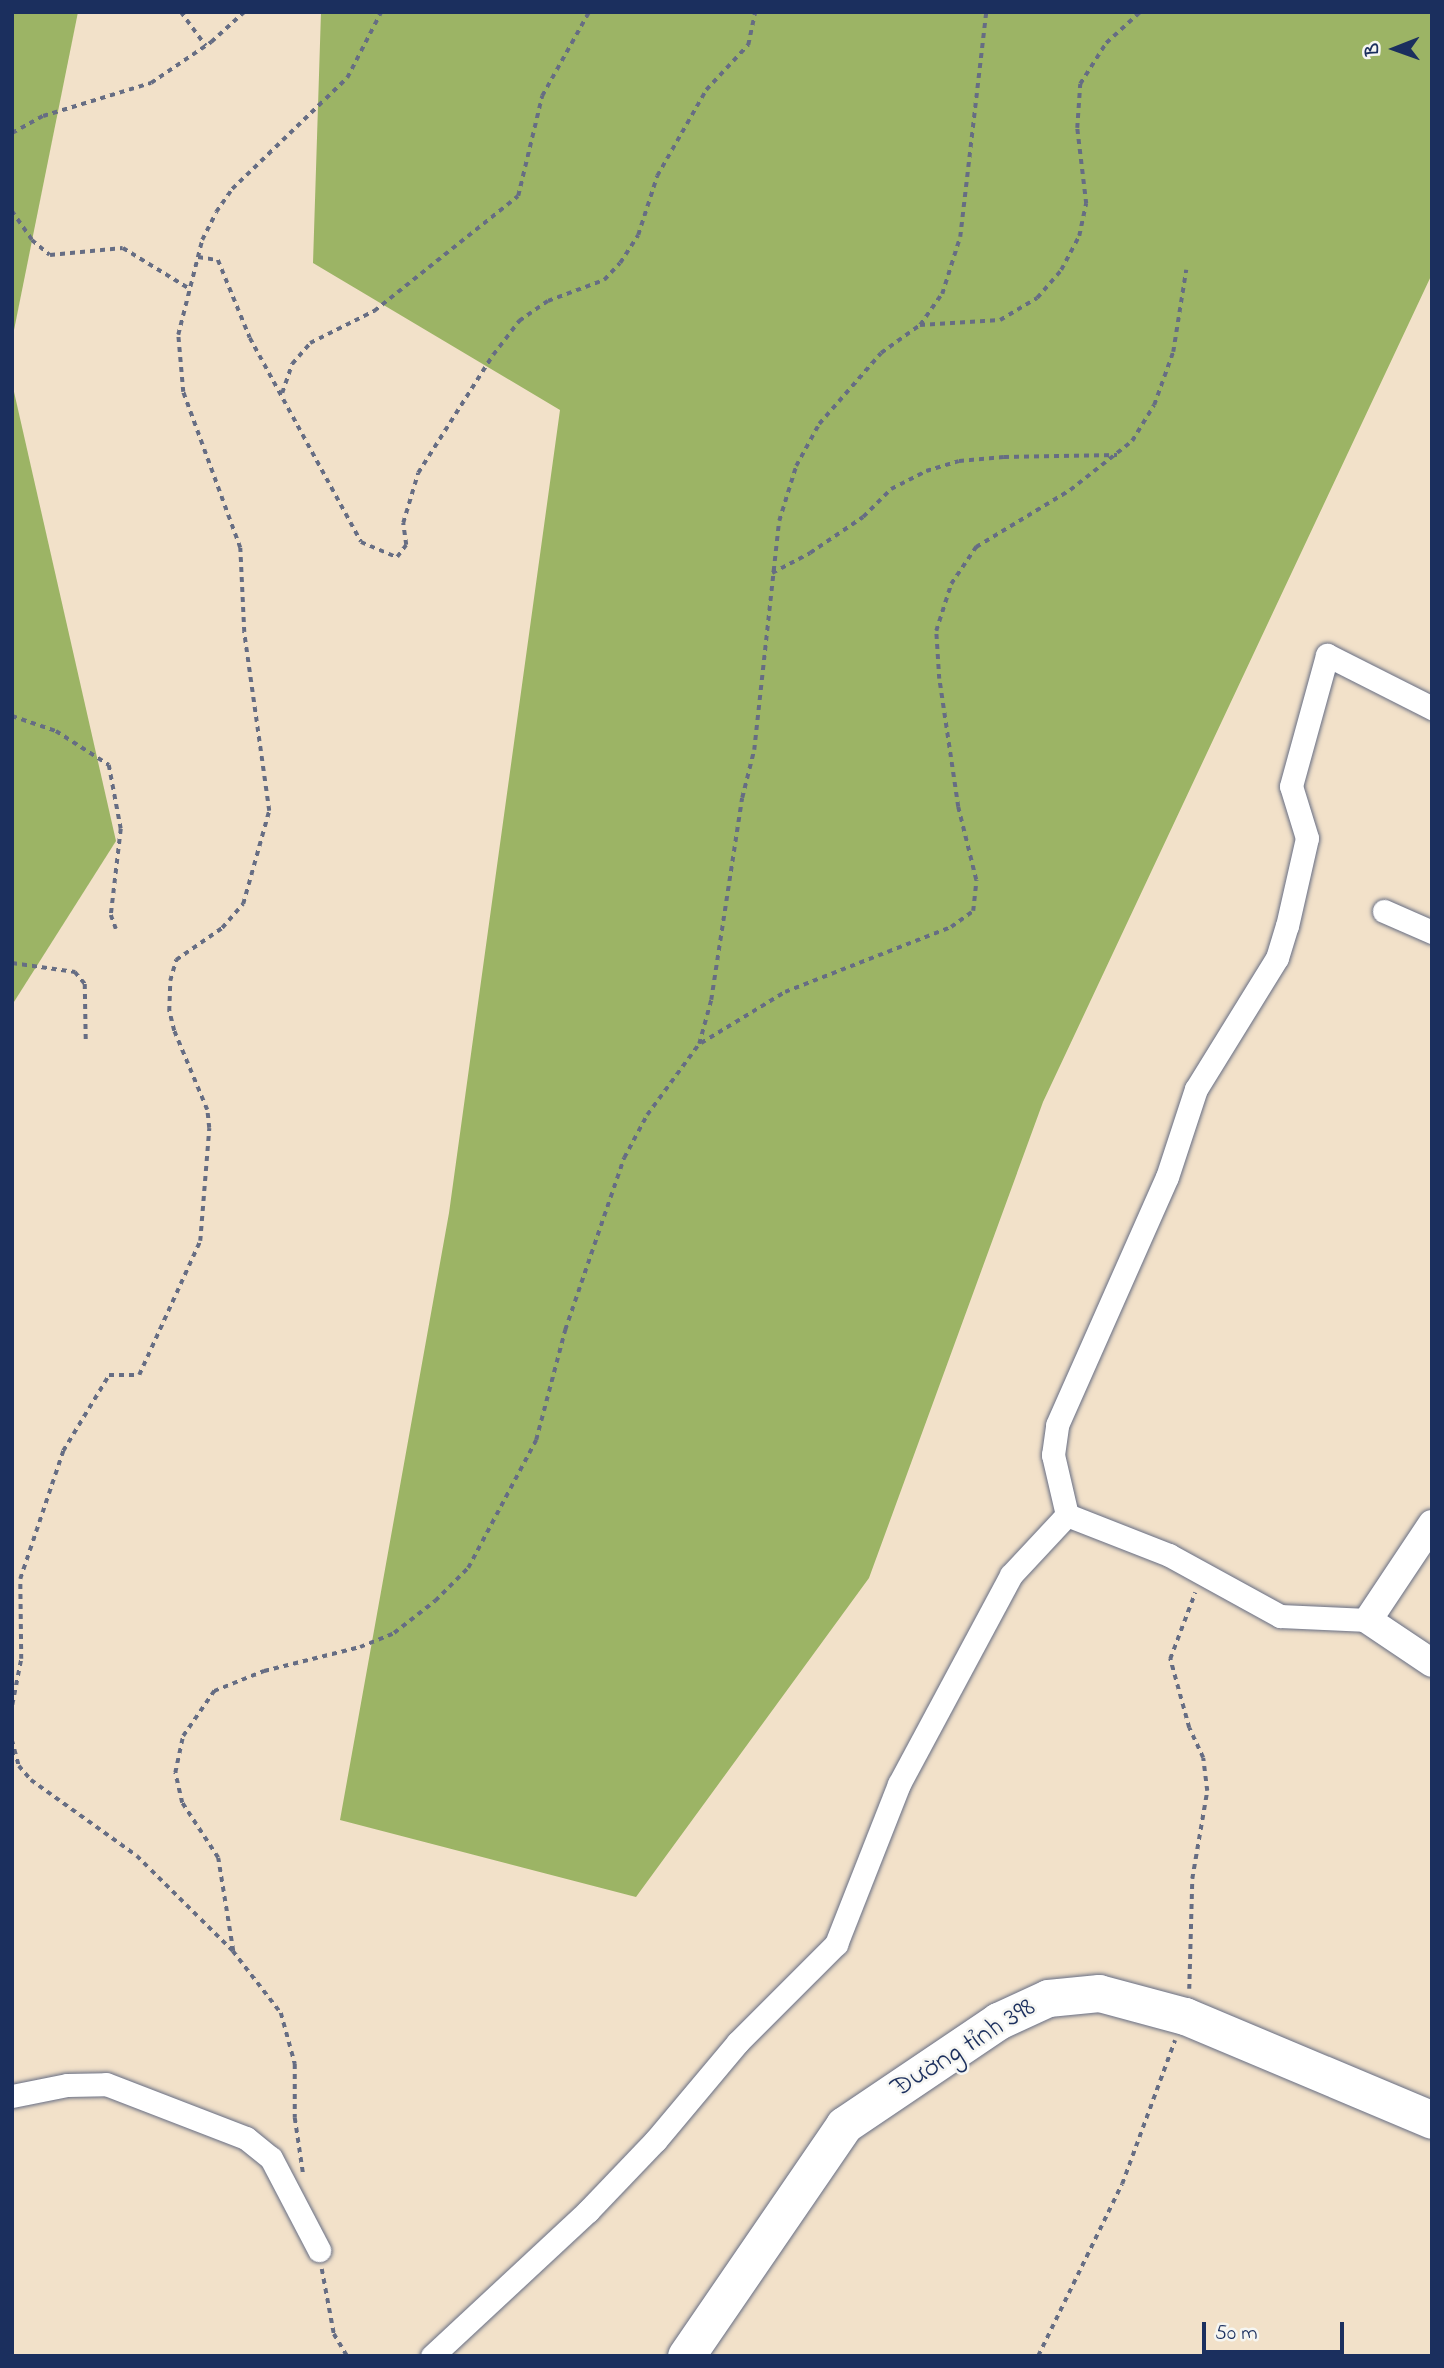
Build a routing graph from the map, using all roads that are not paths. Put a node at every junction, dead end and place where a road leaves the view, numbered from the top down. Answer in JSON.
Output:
{"nodes":[{"id":1,"x":1432,"y":708,"type":"edge"},
{"id":2,"x":1384,"y":911,"type":"dead end"},
{"id":3,"x":1432,"y":932,"type":"edge"},
{"id":4,"x":1067,"y":1515,"type":"junction"},
{"id":5,"x":1432,"y":1524,"type":"edge"},
{"id":6,"x":1367,"y":1620,"type":"junction"},
{"id":7,"x":1432,"y":1663,"type":"edge"},
{"id":8,"x":12,"y":2096,"type":"edge"},
{"id":9,"x":1432,"y":2120,"type":"edge"},
{"id":10,"x":318,"y":2250,"type":"road end"},
{"id":11,"x":432,"y":2356,"type":"edge"},
{"id":12,"x":686,"y":2356,"type":"edge"}],
"edges":[{"from":1,"to":4,"type":"street"},
{"from":2,"to":3,"type":"street"},
{"from":4,"to":6,"type":"street"},
{"from":4,"to":11,"type":"street"},
{"from":5,"to":6,"type":"street"},
{"from":6,"to":7,"type":"street"},
{"from":8,"to":10,"type":"street"},
{"from":9,"to":12,"type":"main road","name":"Đường tỉnh 398"}]}
